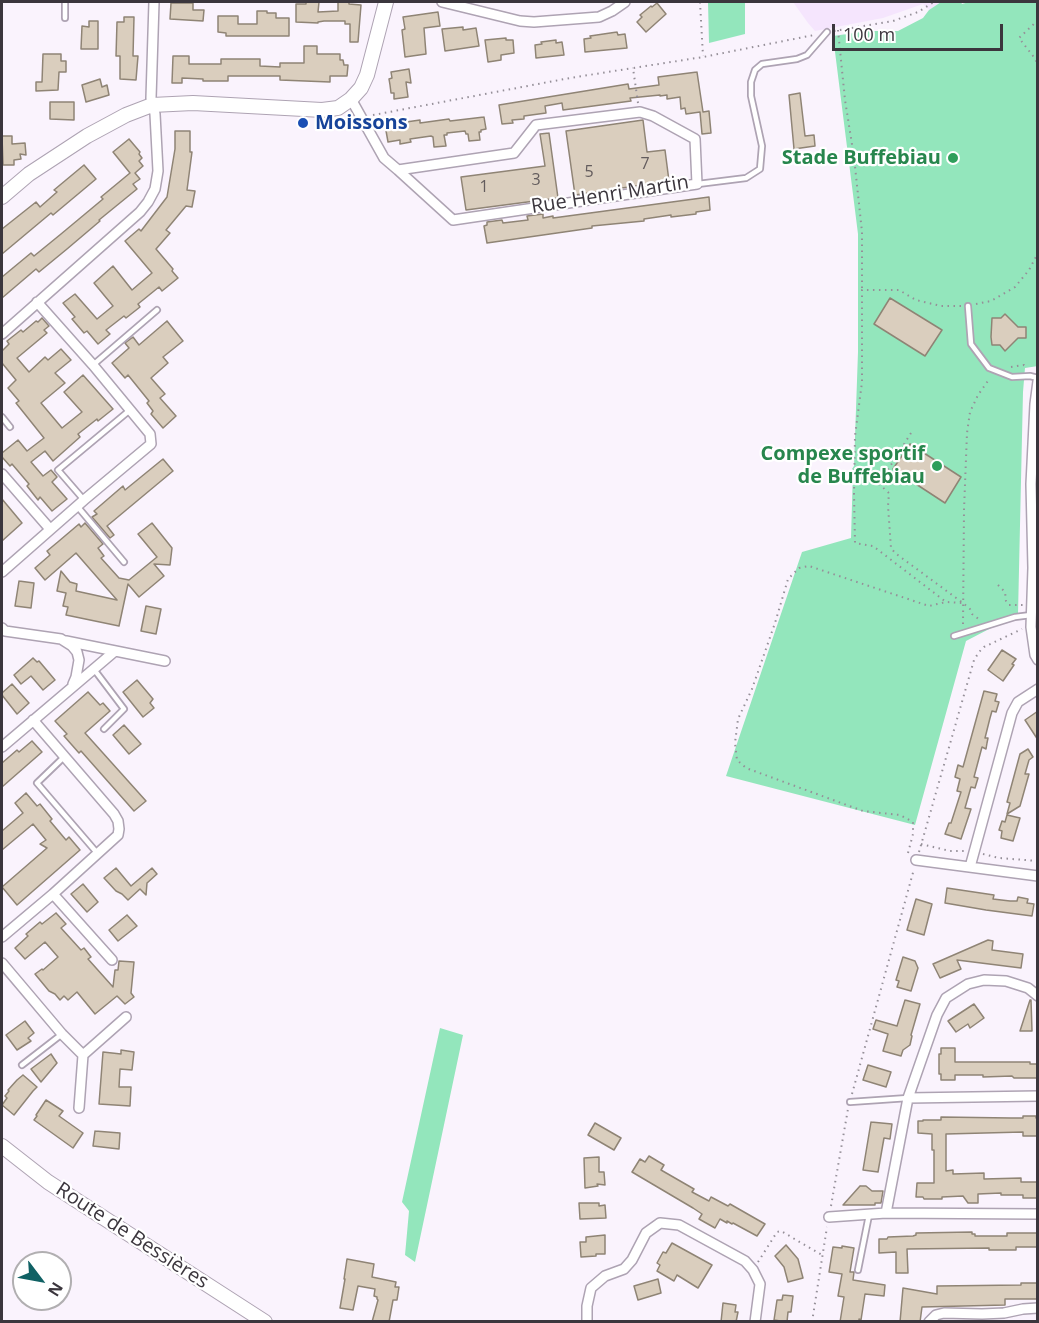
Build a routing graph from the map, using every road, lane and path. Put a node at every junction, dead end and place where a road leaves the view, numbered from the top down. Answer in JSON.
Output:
{"nodes":[{"id":1,"x":65,"y":2,"type":"edge"},
{"id":2,"x":154,"y":2,"type":"edge"},
{"id":3,"x":386,"y":2,"type":"edge"},
{"id":4,"x":442,"y":2,"type":"edge"},
{"id":5,"x":626,"y":2,"type":"edge"},
{"id":6,"x":700,"y":2,"type":"edge"},
{"id":7,"x":934,"y":2,"type":"edge"},
{"id":8,"x":66,"y":18,"type":"dead end"},
{"id":9,"x":1038,"y":20,"type":"edge"},
{"id":10,"x":838,"y":30,"type":"junction"},
{"id":11,"x":827,"y":32,"type":"junction"},
{"id":12,"x":703,"y":57,"type":"junction"},
{"id":13,"x":1038,"y":64,"type":"edge"},
{"id":14,"x":633,"y":68,"type":"junction"},
{"id":15,"x":351,"y":99,"type":"junction"},
{"id":16,"x":152,"y":105,"type":"junction"},
{"id":17,"x":640,"y":112,"type":"junction"},
{"id":18,"x":363,"y":118,"type":"junction"},
{"id":19,"x":398,"y":170,"type":"junction"},
{"id":20,"x":697,"y":184,"type":"junction"},
{"id":21,"x":2,"y":197,"type":"edge"},
{"id":22,"x":1038,"y":253,"type":"edge"},
{"id":23,"x":862,"y":290,"type":"junction"},
{"id":24,"x":37,"y":302,"type":"junction"},
{"id":25,"x":968,"y":306,"type":"junction"},
{"id":26,"x":157,"y":310,"type":"dead end"},
{"id":27,"x":2,"y":334,"type":"edge"},
{"id":28,"x":93,"y":364,"type":"junction"},
{"id":29,"x":1025,"y":366,"type":"dead end"},
{"id":30,"x":998,"y":372,"type":"junction"},
{"id":31,"x":1038,"y":380,"type":"edge"},
{"id":32,"x":130,"y":410,"type":"junction"},
{"id":33,"x":2,"y":417,"type":"edge"},
{"id":34,"x":10,"y":427,"type":"dead end"},
{"id":35,"x":912,"y":433,"type":"dead end"},
{"id":36,"x":2,"y":474,"type":"edge"},
{"id":37,"x":80,"y":503,"type":"junction"},
{"id":38,"x":50,"y":530,"type":"junction"},
{"id":39,"x":124,"y":562,"type":"dead end"},
{"id":40,"x":1035,"y":567,"type":"edge"},
{"id":41,"x":2,"y":572,"type":"edge"},
{"id":42,"x":998,"y":585,"type":"dead end"},
{"id":43,"x":946,"y":602,"type":"junction"},
{"id":44,"x":963,"y":603,"type":"junction"},
{"id":45,"x":1031,"y":604,"type":"junction"},
{"id":46,"x":1031,"y":615,"type":"junction"},
{"id":47,"x":985,"y":621,"type":"dead end"},
{"id":48,"x":1031,"y":627,"type":"junction"},
{"id":49,"x":3,"y":630,"type":"edge"},
{"id":50,"x":963,"y":633,"type":"junction"},
{"id":51,"x":954,"y":636,"type":"dead end"},
{"id":52,"x":61,"y":639,"type":"junction"},
{"id":53,"x":115,"y":651,"type":"junction"},
{"id":54,"x":1038,"y":660,"type":"edge"},
{"id":55,"x":165,"y":661,"type":"dead end"},
{"id":56,"x":93,"y":668,"type":"junction"},
{"id":57,"x":72,"y":687,"type":"junction"},
{"id":58,"x":1038,"y":689,"type":"edge"},
{"id":59,"x":33,"y":720,"type":"junction"},
{"id":60,"x":104,"y":729,"type":"dead end"},
{"id":61,"x":2,"y":747,"type":"edge"},
{"id":62,"x":64,"y":757,"type":"junction"},
{"id":63,"x":98,"y":854,"type":"junction"},
{"id":64,"x":916,"y":860,"type":"junction"},
{"id":65,"x":970,"y":867,"type":"junction"},
{"id":66,"x":1038,"y":876,"type":"edge"},
{"id":67,"x":53,"y":894,"type":"junction"},
{"id":68,"x":2,"y":937,"type":"edge"},
{"id":69,"x":112,"y":960,"type":"dead end"},
{"id":70,"x":2,"y":963,"type":"edge"},
{"id":71,"x":1038,"y":996,"type":"edge"},
{"id":72,"x":126,"y":1017,"type":"dead end"},
{"id":73,"x":62,"y":1034,"type":"junction"},
{"id":74,"x":83,"y":1054,"type":"junction"},
{"id":75,"x":22,"y":1065,"type":"dead end"},
{"id":76,"x":1038,"y":1096,"type":"edge"},
{"id":77,"x":908,"y":1098,"type":"junction"},
{"id":78,"x":850,"y":1102,"type":"junction"},
{"id":79,"x":79,"y":1108,"type":"dead end"},
{"id":80,"x":2,"y":1146,"type":"edge"},
{"id":81,"x":886,"y":1213,"type":"junction"},
{"id":82,"x":1038,"y":1214,"type":"edge"},
{"id":83,"x":869,"y":1215,"type":"junction"},
{"id":84,"x":829,"y":1217,"type":"junction"},
{"id":85,"x":822,"y":1255,"type":"junction"},
{"id":86,"x":753,"y":1270,"type":"junction"},
{"id":87,"x":858,"y":1270,"type":"dead end"},
{"id":88,"x":1038,"y":1308,"type":"edge"},
{"id":89,"x":265,"y":1322,"type":"edge"},
{"id":90,"x":587,"y":1322,"type":"edge"},
{"id":91,"x":755,"y":1322,"type":"edge"},
{"id":92,"x":812,"y":1322,"type":"edge"},
{"id":93,"x":929,"y":1322,"type":"edge"}],
"edges":[{"from":1,"to":8,"type":"lane"},
{"from":2,"to":16,"type":"street"},
{"from":3,"to":15,"type":"street"},
{"from":4,"to":5,"type":"street"},
{"from":6,"to":12,"type":"path"},
{"from":7,"to":10,"type":"path"},
{"from":9,"to":13,"type":"path"},
{"from":10,"to":11,"type":"path"},
{"from":10,"to":23,"type":"path"},
{"from":11,"to":12,"type":"path"},
{"from":11,"to":20,"type":"lane"},
{"from":12,"to":14,"type":"path"},
{"from":14,"to":17,"type":"path"},
{"from":14,"to":18,"type":"path"},
{"from":15,"to":16,"type":"street"},
{"from":15,"to":18,"type":"street","name":"Rue Henri Martin"},
{"from":16,"to":21,"type":"street"},
{"from":16,"to":24,"type":"street"},
{"from":17,"to":19,"type":"street"},
{"from":17,"to":20,"type":"street","name":"Rue Henri Martin"},
{"from":18,"to":19,"type":"street","name":"Rue Henri Martin"},
{"from":19,"to":20,"type":"street","name":"Rue Henri Martin"},
{"from":22,"to":25,"type":"path"},
{"from":23,"to":25,"type":"path"},
{"from":23,"to":43,"type":"path"},
{"from":24,"to":27,"type":"street"},
{"from":24,"to":28,"type":"street"},
{"from":25,"to":30,"type":"lane"},
{"from":26,"to":28,"type":"lane"},
{"from":28,"to":32,"type":"street"},
{"from":29,"to":30,"type":"path"},
{"from":30,"to":31,"type":"lane"},
{"from":30,"to":44,"type":"path"},
{"from":31,"to":40,"type":"street"},
{"from":32,"to":37,"type":"lane"},
{"from":32,"to":37,"type":"street"},
{"from":33,"to":34,"type":"lane"},
{"from":35,"to":44,"type":"path"},
{"from":36,"to":38,"type":"street"},
{"from":37,"to":38,"type":"street"},
{"from":37,"to":39,"type":"lane"},
{"from":38,"to":41,"type":"street"},
{"from":40,"to":45,"type":"street"},
{"from":42,"to":45,"type":"path"},
{"from":43,"to":44,"type":"path"},
{"from":43,"to":64,"type":"path"},
{"from":44,"to":47,"type":"path"},
{"from":44,"to":50,"type":"path"},
{"from":45,"to":46,"type":"street"},
{"from":46,"to":48,"type":"street"},
{"from":46,"to":50,"type":"lane"},
{"from":48,"to":54,"type":"street"},
{"from":48,"to":64,"type":"path"},
{"from":49,"to":52,"type":"street"},
{"from":50,"to":51,"type":"lane"},
{"from":52,"to":53,"type":"street"},
{"from":52,"to":57,"type":"street"},
{"from":53,"to":55,"type":"street"},
{"from":53,"to":56,"type":"street"},
{"from":56,"to":57,"type":"street"},
{"from":56,"to":60,"type":"lane"},
{"from":57,"to":59,"type":"street"},
{"from":58,"to":65,"type":"street"},
{"from":59,"to":61,"type":"street"},
{"from":59,"to":62,"type":"street"},
{"from":62,"to":63,"type":"street"},
{"from":62,"to":63,"type":"lane"},
{"from":63,"to":67,"type":"street"},
{"from":64,"to":65,"type":"street"},
{"from":64,"to":78,"type":"path"},
{"from":65,"to":66,"type":"street"},
{"from":67,"to":68,"type":"street"},
{"from":67,"to":69,"type":"street"},
{"from":70,"to":73,"type":"street"},
{"from":71,"to":77,"type":"street"},
{"from":72,"to":74,"type":"street"},
{"from":73,"to":74,"type":"street"},
{"from":73,"to":75,"type":"lane"},
{"from":74,"to":79,"type":"street"},
{"from":76,"to":77,"type":"street"},
{"from":77,"to":78,"type":"lane"},
{"from":77,"to":81,"type":"street"},
{"from":78,"to":84,"type":"path"},
{"from":80,"to":89,"type":"street","name":"Route de Bessières"},
{"from":81,"to":82,"type":"street"},
{"from":81,"to":83,"type":"street"},
{"from":83,"to":84,"type":"street"},
{"from":83,"to":87,"type":"lane"},
{"from":84,"to":85,"type":"path"},
{"from":85,"to":86,"type":"path"},
{"from":85,"to":92,"type":"path"},
{"from":86,"to":90,"type":"street"},
{"from":86,"to":91,"type":"street"},
{"from":88,"to":93,"type":"street"}]}
